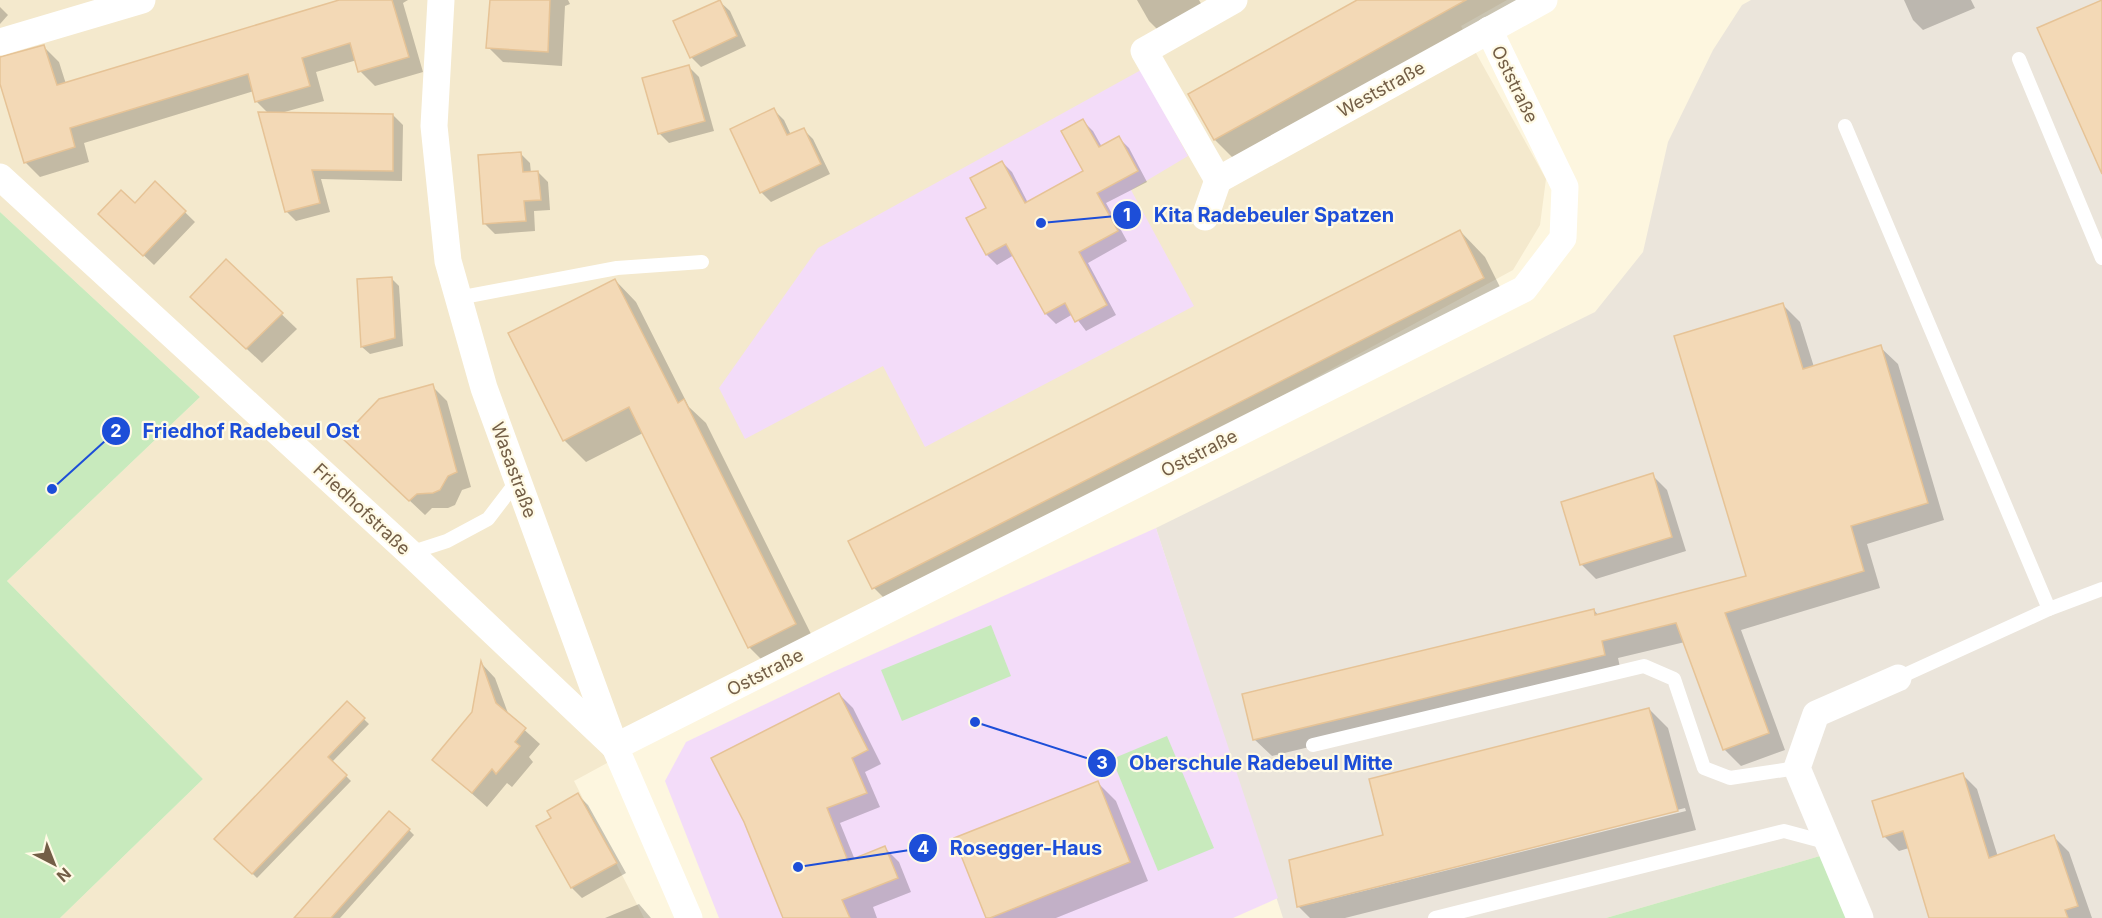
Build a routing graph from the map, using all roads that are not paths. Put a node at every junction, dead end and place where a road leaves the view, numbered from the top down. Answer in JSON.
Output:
{"nodes":[{"id":1,"x":142,"y":0,"type":"edge"},
{"id":2,"x":441,"y":0,"type":"edge"},
{"id":3,"x":1234,"y":0,"type":"edge"},
{"id":4,"x":1544,"y":0,"type":"edge"},
{"id":5,"x":1489,"y":30,"type":"junction"},
{"id":6,"x":0,"y":42,"type":"edge"},
{"id":7,"x":2019,"y":60,"type":"dead end"},
{"id":8,"x":1845,"y":126,"type":"dead end"},
{"id":9,"x":0,"y":177,"type":"edge"},
{"id":10,"x":1218,"y":180,"type":"junction"},
{"id":11,"x":1205,"y":217,"type":"dead end"},
{"id":12,"x":2102,"y":258,"type":"edge"},
{"id":13,"x":702,"y":262,"type":"dead end"},
{"id":14,"x":458,"y":298,"type":"junction"},
{"id":15,"x":517,"y":481,"type":"junction"},
{"id":16,"x":410,"y":553,"type":"junction"},
{"id":17,"x":2102,"y":589,"type":"edge"},
{"id":18,"x":2049,"y":609,"type":"junction"},
{"id":19,"x":1898,"y":678,"type":"joint"},
{"id":20,"x":1313,"y":745,"type":"dead end"},
{"id":21,"x":615,"y":747,"type":"junction"},
{"id":22,"x":1797,"y":768,"type":"junction"},
{"id":23,"x":1829,"y":843,"type":"junction"},
{"id":24,"x":689,"y":918,"type":"edge"},
{"id":25,"x":1435,"y":918,"type":"edge"},
{"id":26,"x":1860,"y":918,"type":"edge"}],
"edges":[{"from":1,"to":6,"type":"street"},
{"from":2,"to":14,"type":"street","name":"Wasastraße"},
{"from":3,"to":10,"type":"street"},
{"from":4,"to":5,"type":"street","name":"Weststraße"},
{"from":5,"to":10,"type":"street","name":"Weststraße"},
{"from":5,"to":21,"type":"street","name":"Oststraße"},
{"from":7,"to":12,"type":"lane"},
{"from":8,"to":18,"type":"lane"},
{"from":9,"to":16,"type":"street","name":"Friedhofstraße"},
{"from":10,"to":11,"type":"street"},
{"from":13,"to":14,"type":"lane"},
{"from":14,"to":15,"type":"street","name":"Wasastraße"},
{"from":15,"to":16,"type":"lane"},
{"from":15,"to":21,"type":"street","name":"Wasastraße"},
{"from":16,"to":21,"type":"street","name":"Friedhofstraße"},
{"from":17,"to":18,"type":"lane"},
{"from":18,"to":19,"type":"lane"},
{"from":19,"to":22,"type":"street"},
{"from":20,"to":22,"type":"lane"},
{"from":21,"to":24,"type":"street","name":"Wasastraße"},
{"from":22,"to":23,"type":"street"},
{"from":23,"to":25,"type":"lane"},
{"from":23,"to":26,"type":"street"}]}
